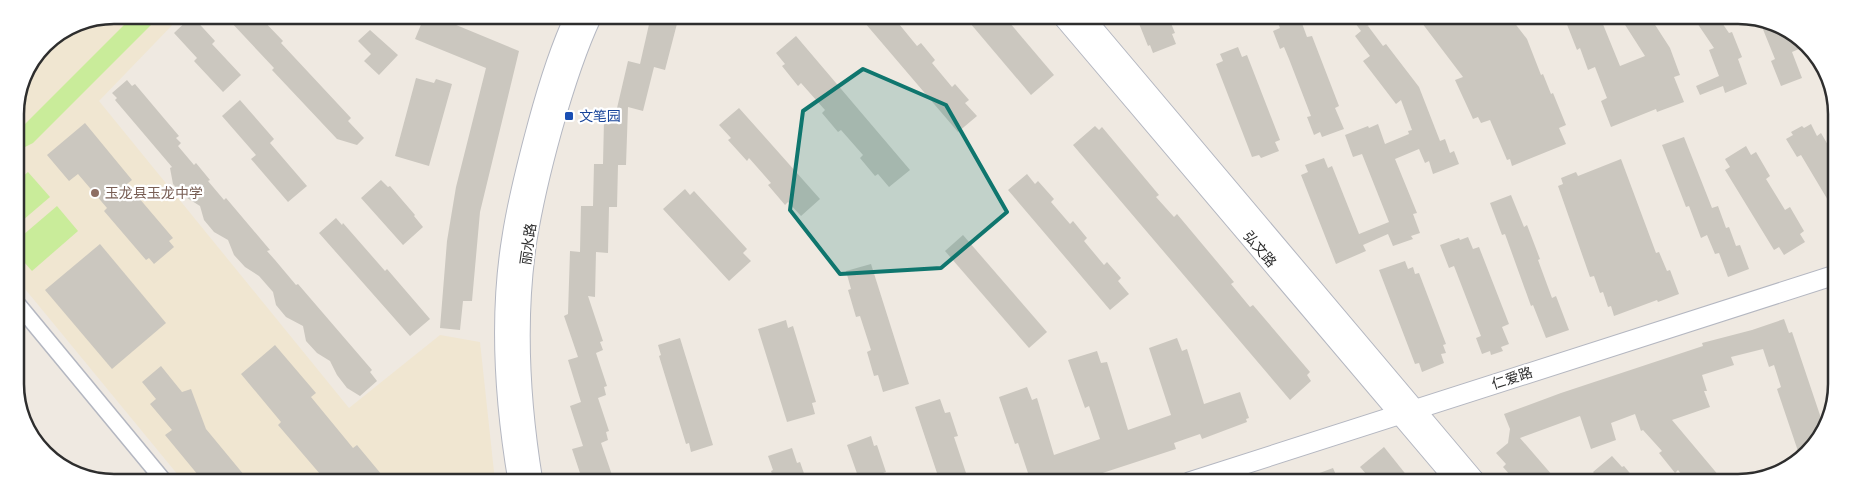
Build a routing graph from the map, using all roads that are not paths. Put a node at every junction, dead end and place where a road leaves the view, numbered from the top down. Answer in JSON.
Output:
{"nodes":[{"id":1,"x":571,"y":24,"type":"edge"},
{"id":2,"x":588,"y":24,"type":"edge"},
{"id":3,"x":1069,"y":24,"type":"edge"},
{"id":4,"x":1089,"y":24,"type":"edge"},
{"id":5,"x":1828,"y":277,"type":"edge"},
{"id":6,"x":24,"y":312,"type":"edge"},
{"id":7,"x":1407,"y":412,"type":"junction"},
{"id":8,"x":158,"y":474,"type":"edge"},
{"id":9,"x":517,"y":474,"type":"edge"},
{"id":10,"x":532,"y":474,"type":"edge"},
{"id":11,"x":1214,"y":474,"type":"edge"},
{"id":12,"x":1451,"y":474,"type":"edge"},
{"id":13,"x":1469,"y":474,"type":"edge"}],
"edges":[{"from":1,"to":9,"type":"street","name":"丽水路"},
{"from":2,"to":10,"type":"street","name":"丽水路"},
{"from":3,"to":7,"type":"street","name":"弘文路"},
{"from":4,"to":7,"type":"street","name":"弘文路"},
{"from":5,"to":7,"type":"street","name":"仁爱路"},
{"from":6,"to":8,"type":"street"},
{"from":7,"to":11,"type":"street","name":"仁爱路"},
{"from":7,"to":12,"type":"street","name":"弘文路"},
{"from":7,"to":13,"type":"street","name":"弘文路"}]}
